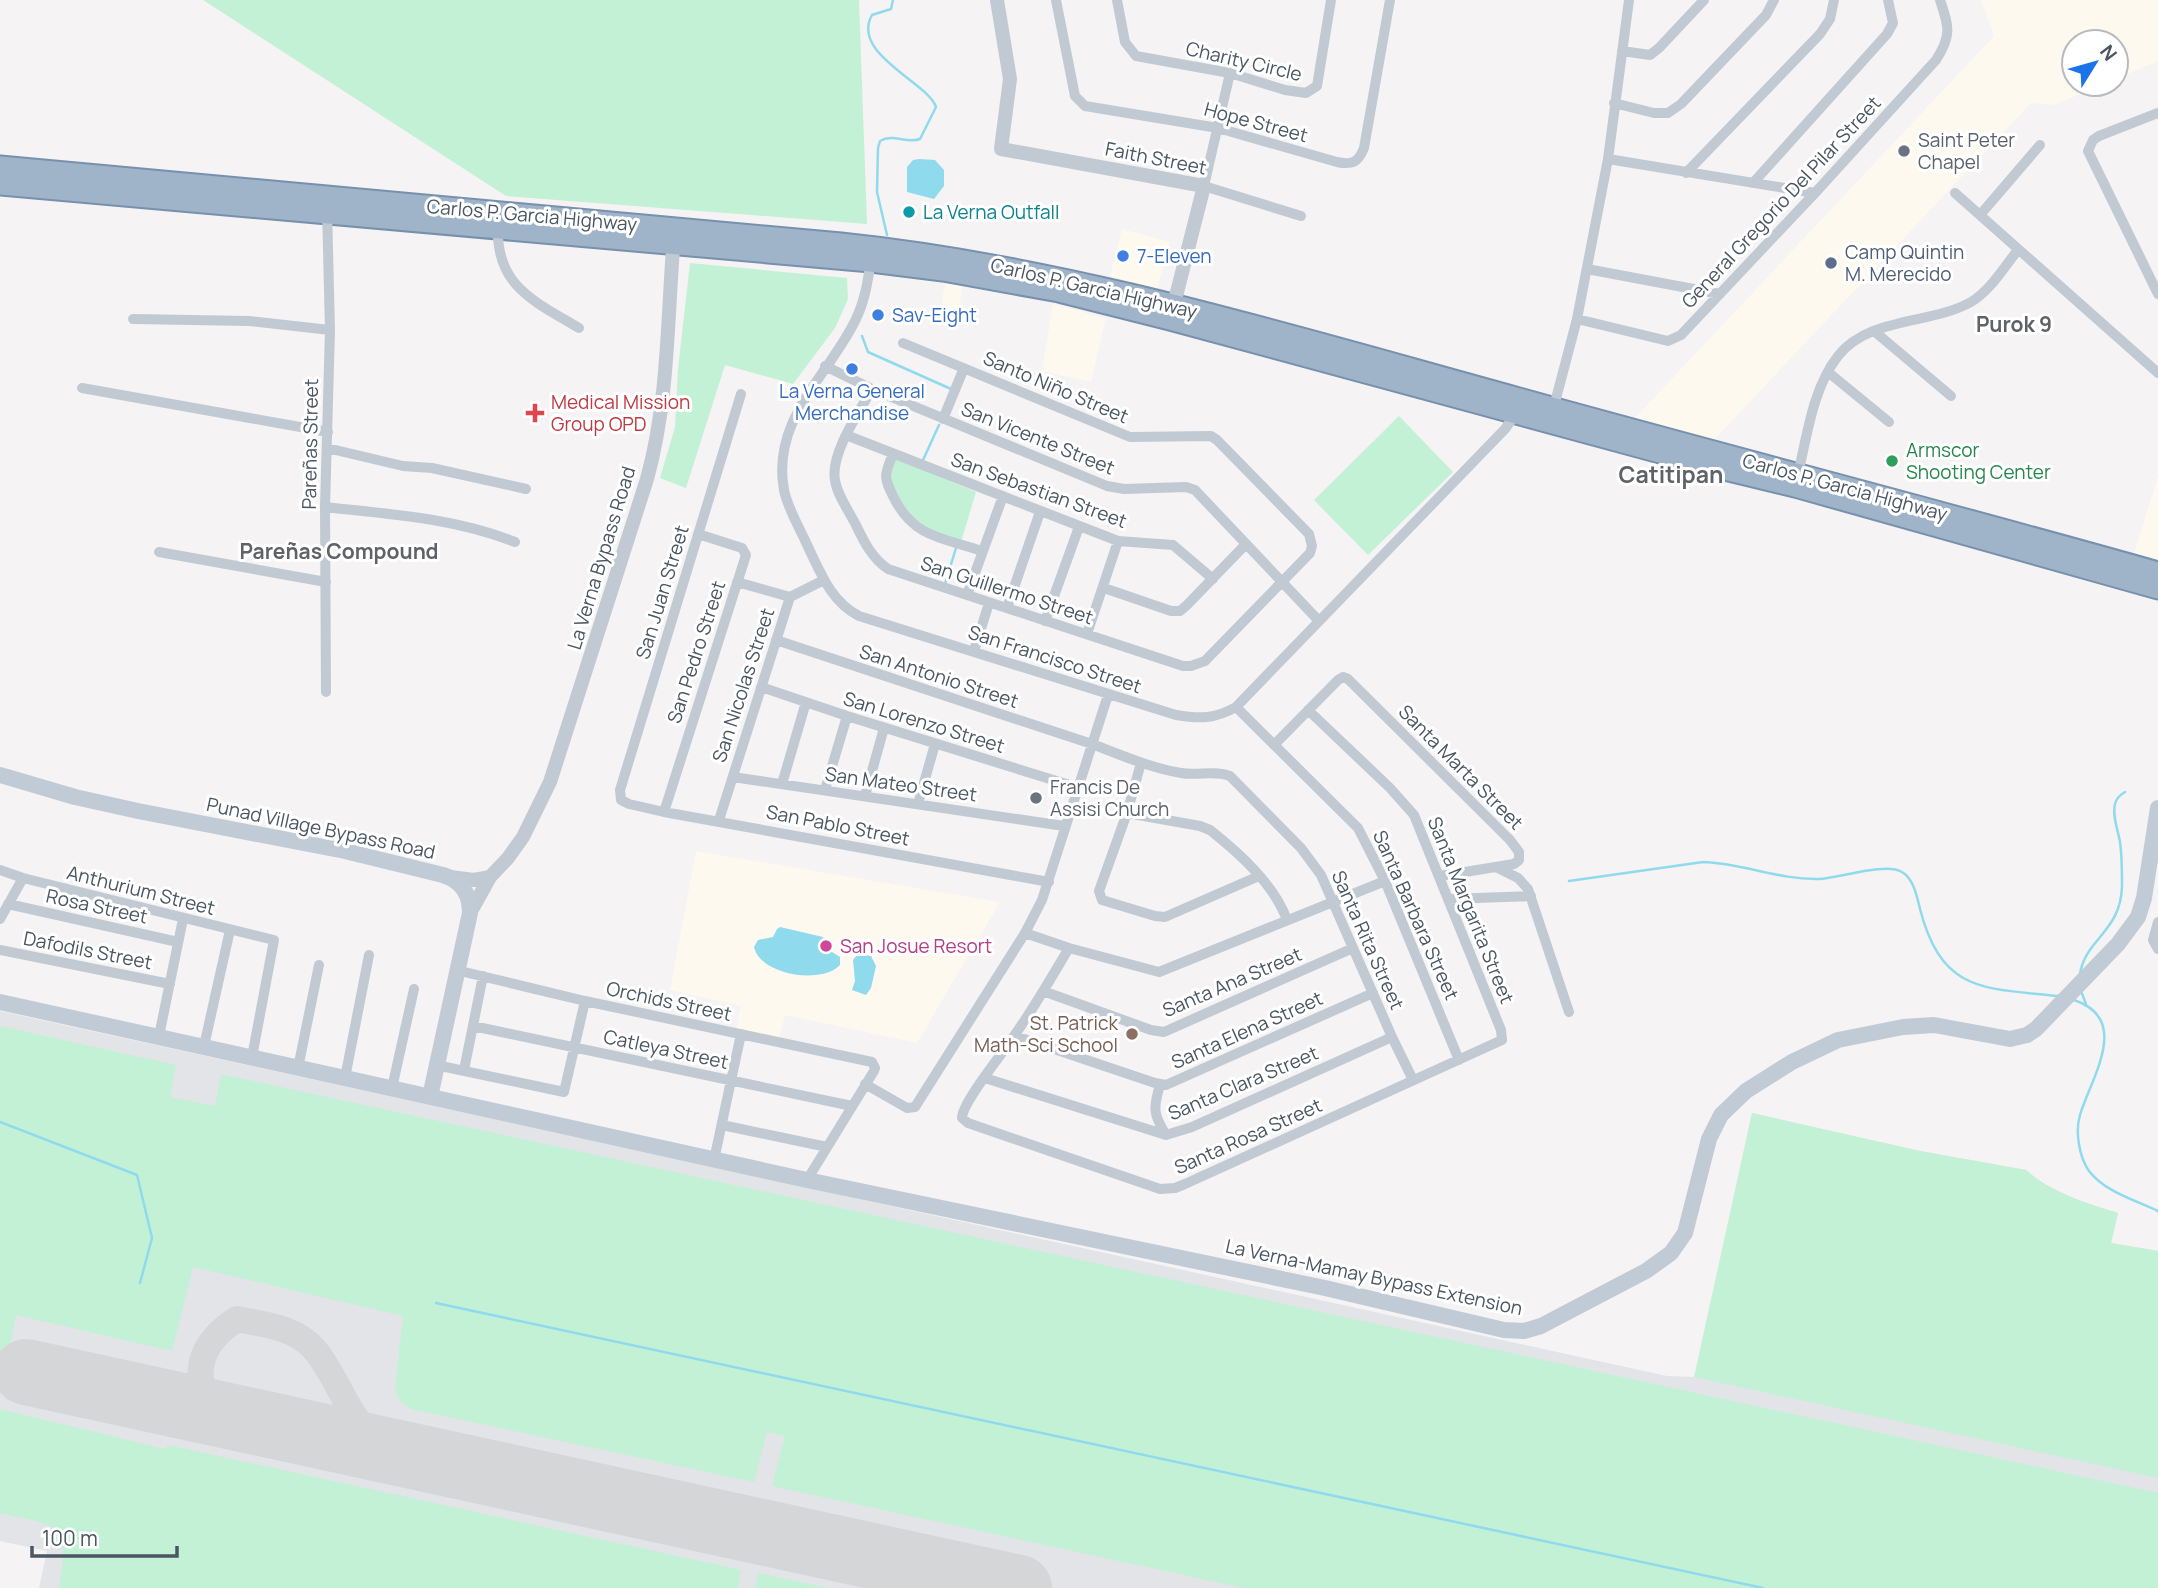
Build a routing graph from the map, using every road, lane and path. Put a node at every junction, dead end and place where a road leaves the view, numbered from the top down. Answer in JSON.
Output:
{"nodes":[{"id":1,"x":997,"y":0,"type":"edge"},
{"id":2,"x":1117,"y":0,"type":"edge"},
{"id":3,"x":1331,"y":0,"type":"edge"},
{"id":4,"x":1390,"y":0,"type":"edge"},
{"id":5,"x":1629,"y":0,"type":"edge"},
{"id":6,"x":1704,"y":0,"type":"edge"},
{"id":7,"x":1774,"y":0,"type":"edge"},
{"id":8,"x":1834,"y":0,"type":"edge"},
{"id":9,"x":1888,"y":0,"type":"edge"},
{"id":10,"x":1940,"y":0,"type":"edge"},
{"id":11,"x":1057,"y":4,"type":"edge"},
{"id":12,"x":1622,"y":51,"type":"junction"},
{"id":13,"x":1230,"y":73,"type":"junction"},
{"id":14,"x":1614,"y":103,"type":"junction"},
{"id":15,"x":2158,"y":113,"type":"edge"},
{"id":16,"x":1218,"y":128,"type":"junction"},
{"id":17,"x":2040,"y":145,"type":"dead end"},
{"id":18,"x":1608,"y":159,"type":"junction"},
{"id":19,"x":0,"y":166,"type":"edge"},
{"id":20,"x":1686,"y":173,"type":"junction"},
{"id":21,"x":1753,"y":183,"type":"junction"},
{"id":22,"x":0,"y":185,"type":"edge"},
{"id":23,"x":1204,"y":186,"type":"junction"},
{"id":24,"x":1815,"y":193,"type":"junction"},
{"id":25,"x":1955,"y":193,"type":"dead end"},
{"id":26,"x":204,"y":194,"type":"junction"},
{"id":27,"x":327,"y":205,"type":"junction"},
{"id":28,"x":1980,"y":215,"type":"junction"},
{"id":29,"x":1301,"y":216,"type":"dead end"},
{"id":30,"x":499,"y":221,"type":"junction"},
{"id":31,"x":674,"y":237,"type":"junction"},
{"id":32,"x":2018,"y":250,"type":"junction"},
{"id":33,"x":872,"y":254,"type":"junction"},
{"id":34,"x":1587,"y":269,"type":"junction"},
{"id":35,"x":1720,"y":294,"type":"junction"},
{"id":36,"x":2158,"y":294,"type":"edge"},
{"id":37,"x":1171,"y":313,"type":"junction"},
{"id":38,"x":133,"y":319,"type":"dead end"},
{"id":39,"x":1577,"y":319,"type":"junction"},
{"id":40,"x":579,"y":328,"type":"dead end"},
{"id":41,"x":330,"y":330,"type":"junction"},
{"id":42,"x":1874,"y":331,"type":"junction"},
{"id":43,"x":903,"y":343,"type":"dead end"},
{"id":44,"x":825,"y":366,"type":"junction"},
{"id":45,"x":964,"y":368,"type":"junction"},
{"id":46,"x":2157,"y":371,"type":"edge"},
{"id":47,"x":1828,"y":372,"type":"junction"},
{"id":48,"x":82,"y":388,"type":"dead end"},
{"id":49,"x":872,"y":389,"type":"junction"},
{"id":50,"x":741,"y":394,"type":"dead end"},
{"id":51,"x":1951,"y":396,"type":"dead end"},
{"id":52,"x":1518,"y":406,"type":"junction"},
{"id":53,"x":1552,"y":415,"type":"junction"},
{"id":54,"x":943,"y":419,"type":"junction"},
{"id":55,"x":1889,"y":422,"type":"dead end"},
{"id":56,"x":328,"y":432,"type":"junction"},
{"id":57,"x":846,"y":435,"type":"junction"},
{"id":58,"x":327,"y":448,"type":"junction"},
{"id":59,"x":893,"y":454,"type":"junction"},
{"id":60,"x":1796,"y":480,"type":"junction"},
{"id":61,"x":526,"y":489,"type":"dead end"},
{"id":62,"x":1003,"y":496,"type":"junction"},
{"id":63,"x":326,"y":507,"type":"junction"},
{"id":64,"x":1040,"y":512,"type":"junction"},
{"id":65,"x":1079,"y":527,"type":"junction"},
{"id":66,"x":698,"y":534,"type":"junction"},
{"id":67,"x":1118,"y":541,"type":"junction"},
{"id":68,"x":515,"y":542,"type":"dead end"},
{"id":69,"x":1247,"y":544,"type":"junction"},
{"id":70,"x":982,"y":551,"type":"junction"},
{"id":71,"x":159,"y":552,"type":"dead end"},
{"id":72,"x":2158,"y":572,"type":"edge"},
{"id":73,"x":1213,"y":579,"type":"junction"},
{"id":74,"x":824,"y":580,"type":"junction"},
{"id":75,"x":326,"y":582,"type":"junction"},
{"id":76,"x":737,"y":582,"type":"junction"},
{"id":77,"x":1283,"y":582,"type":"junction"},
{"id":78,"x":1104,"y":588,"type":"junction"},
{"id":79,"x":2158,"y":589,"type":"edge"},
{"id":80,"x":967,"y":595,"type":"junction"},
{"id":81,"x":790,"y":597,"type":"junction"},
{"id":82,"x":989,"y":603,"type":"junction"},
{"id":83,"x":1007,"y":608,"type":"junction"},
{"id":84,"x":1045,"y":621,"type":"junction"},
{"id":85,"x":1319,"y":621,"type":"junction"},
{"id":86,"x":1087,"y":634,"type":"junction"},
{"id":87,"x":776,"y":640,"type":"junction"},
{"id":88,"x":974,"y":651,"type":"junction"},
{"id":89,"x":761,"y":687,"type":"junction"},
{"id":90,"x":326,"y":692,"type":"dead end"},
{"id":91,"x":1108,"y":695,"type":"junction"},
{"id":92,"x":806,"y":702,"type":"junction"},
{"id":93,"x":1236,"y":707,"type":"junction"},
{"id":94,"x":1308,"y":710,"type":"junction"},
{"id":95,"x":847,"y":716,"type":"junction"},
{"id":96,"x":884,"y":728,"type":"junction"},
{"id":97,"x":935,"y":744,"type":"junction"},
{"id":98,"x":1092,"y":744,"type":"junction"},
{"id":99,"x":1274,"y":745,"type":"junction"},
{"id":100,"x":1140,"y":763,"type":"junction"},
{"id":101,"x":0,"y":775,"type":"edge"},
{"id":102,"x":733,"y":777,"type":"junction"},
{"id":103,"x":782,"y":784,"type":"junction"},
{"id":104,"x":1076,"y":788,"type":"junction"},
{"id":105,"x":825,"y":790,"type":"junction"},
{"id":106,"x":865,"y":796,"type":"junction"},
{"id":107,"x":621,"y":800,"type":"joint"},
{"id":108,"x":918,"y":804,"type":"junction"},
{"id":109,"x":2158,"y":808,"type":"edge"},
{"id":110,"x":664,"y":812,"type":"junction"},
{"id":111,"x":1127,"y":813,"type":"junction"},
{"id":112,"x":719,"y":820,"type":"junction"},
{"id":113,"x":1064,"y":826,"type":"junction"},
{"id":114,"x":1496,"y":867,"type":"junction"},
{"id":115,"x":0,"y":870,"type":"edge"},
{"id":116,"x":1259,"y":876,"type":"junction"},
{"id":117,"x":1440,"y":876,"type":"junction"},
{"id":118,"x":450,"y":877,"type":"junction"},
{"id":119,"x":489,"y":877,"type":"junction"},
{"id":120,"x":23,"y":878,"type":"junction"},
{"id":121,"x":1385,"y":881,"type":"junction"},
{"id":122,"x":1049,"y":882,"type":"junction"},
{"id":123,"x":1531,"y":896,"type":"junction"},
{"id":124,"x":1449,"y":899,"type":"junction"},
{"id":125,"x":1333,"y":903,"type":"junction"},
{"id":126,"x":8,"y":904,"type":"junction"},
{"id":127,"x":470,"y":913,"type":"junction"},
{"id":128,"x":0,"y":919,"type":"edge"},
{"id":129,"x":183,"y":919,"type":"junction"},
{"id":130,"x":1287,"y":919,"type":"junction"},
{"id":131,"x":2158,"y":922,"type":"edge"},
{"id":132,"x":230,"y":930,"type":"junction"},
{"id":133,"x":1025,"y":933,"type":"junction"},
{"id":134,"x":178,"y":942,"type":"junction"},
{"id":135,"x":1069,"y":948,"type":"junction"},
{"id":136,"x":1353,"y":948,"type":"junction"},
{"id":137,"x":2158,"y":949,"type":"edge"},
{"id":138,"x":0,"y":950,"type":"edge"},
{"id":139,"x":369,"y":955,"type":"dead end"},
{"id":140,"x":319,"y":965,"type":"dead end"},
{"id":141,"x":456,"y":970,"type":"junction"},
{"id":142,"x":483,"y":976,"type":"junction"},
{"id":143,"x":170,"y":984,"type":"junction"},
{"id":144,"x":414,"y":989,"type":"dead end"},
{"id":145,"x":1044,"y":991,"type":"junction"},
{"id":146,"x":1373,"y":993,"type":"junction"},
{"id":147,"x":585,"y":1001,"type":"junction"},
{"id":148,"x":0,"y":1002,"type":"edge"},
{"id":149,"x":1570,"y":1012,"type":"dead end"},
{"id":150,"x":473,"y":1026,"type":"junction"},
{"id":151,"x":741,"y":1034,"type":"junction"},
{"id":152,"x":159,"y":1036,"type":"junction"},
{"id":153,"x":1015,"y":1036,"type":"junction"},
{"id":154,"x":1392,"y":1037,"type":"junction"},
{"id":155,"x":1502,"y":1040,"type":"joint"},
{"id":156,"x":204,"y":1046,"type":"junction"},
{"id":157,"x":574,"y":1047,"type":"junction"},
{"id":158,"x":252,"y":1057,"type":"junction"},
{"id":159,"x":1459,"y":1060,"type":"junction"},
{"id":160,"x":436,"y":1065,"type":"junction"},
{"id":161,"x":298,"y":1068,"type":"junction"},
{"id":162,"x":464,"y":1070,"type":"junction"},
{"id":163,"x":345,"y":1077,"type":"junction"},
{"id":164,"x":985,"y":1078,"type":"junction"},
{"id":165,"x":732,"y":1080,"type":"junction"},
{"id":166,"x":1413,"y":1080,"type":"junction"},
{"id":167,"x":865,"y":1084,"type":"junction"},
{"id":168,"x":1160,"y":1085,"type":"junction"},
{"id":169,"x":393,"y":1088,"type":"junction"},
{"id":170,"x":430,"y":1097,"type":"junction"},
{"id":171,"x":852,"y":1106,"type":"junction"},
{"id":172,"x":722,"y":1125,"type":"junction"},
{"id":173,"x":1166,"y":1135,"type":"junction"},
{"id":174,"x":827,"y":1147,"type":"junction"},
{"id":175,"x":714,"y":1160,"type":"junction"},
{"id":176,"x":807,"y":1180,"type":"junction"}],
"edges":[{"from":1,"to":23,"type":"street","name":"Faith Street"},
{"from":2,"to":13,"type":"street","name":"Charity Circle"},
{"from":3,"to":13,"type":"street","name":"Charity Circle"},
{"from":4,"to":16,"type":"street","name":"Hope Street"},
{"from":5,"to":12,"type":"street"},
{"from":6,"to":12,"type":"street"},
{"from":7,"to":14,"type":"street"},
{"from":8,"to":20,"type":"street"},
{"from":9,"to":21,"type":"street"},
{"from":10,"to":24,"type":"street","name":"General Gregorio Del Pilar Street"},
{"from":11,"to":16,"type":"street","name":"Hope Street"},
{"from":12,"to":14,"type":"street"},
{"from":13,"to":16,"type":"street"},
{"from":14,"to":18,"type":"street"},
{"from":15,"to":36,"type":"street"},
{"from":16,"to":23,"type":"street"},
{"from":17,"to":28,"type":"street"},
{"from":18,"to":20,"type":"street"},
{"from":18,"to":34,"type":"street"},
{"from":19,"to":26,"type":"highway","name":"Carlos P. Garcia Highway"},
{"from":20,"to":21,"type":"street"},
{"from":21,"to":24,"type":"street"},
{"from":22,"to":26,"type":"highway","name":"Carlos P. Garcia Highway"},
{"from":23,"to":29,"type":"street","name":"Faith Street"},
{"from":23,"to":37,"type":"street"},
{"from":24,"to":35,"type":"street","name":"General Gregorio Del Pilar Street"},
{"from":25,"to":28,"type":"street"},
{"from":26,"to":27,"type":"highway","name":"Carlos P. Garcia Highway"},
{"from":27,"to":30,"type":"highway","name":"Carlos P. Garcia Highway"},
{"from":27,"to":41,"type":"street","name":"Pareñas Street"},
{"from":28,"to":32,"type":"street"},
{"from":30,"to":31,"type":"highway","name":"Carlos P. Garcia Highway"},
{"from":30,"to":40,"type":"street"},
{"from":31,"to":33,"type":"highway","name":"Carlos P. Garcia Highway"},
{"from":31,"to":119,"type":"street","name":"La Verna Bypass Road"},
{"from":32,"to":42,"type":"street"},
{"from":32,"to":46,"type":"street"},
{"from":33,"to":37,"type":"highway","name":"Carlos P. Garcia Highway"},
{"from":33,"to":44,"type":"street","name":"San Francisco Street"},
{"from":34,"to":35,"type":"street"},
{"from":34,"to":39,"type":"street"},
{"from":35,"to":39,"type":"street","name":"General Gregorio Del Pilar Street"},
{"from":37,"to":52,"type":"highway","name":"Carlos P. Garcia Highway"},
{"from":38,"to":41,"type":"street"},
{"from":39,"to":53,"type":"street"},
{"from":41,"to":56,"type":"street","name":"Pareñas Street"},
{"from":42,"to":47,"type":"street"},
{"from":42,"to":51,"type":"street"},
{"from":43,"to":45,"type":"street","name":"Santo Niño Street"},
{"from":44,"to":49,"type":"street","name":"San Vicente Street"},
{"from":44,"to":74,"type":"street","name":"San Francisco Street"},
{"from":45,"to":54,"type":"street"},
{"from":45,"to":77,"type":"street","name":"Santo Niño Street"},
{"from":47,"to":55,"type":"street"},
{"from":47,"to":60,"type":"street"},
{"from":48,"to":56,"type":"street"},
{"from":49,"to":54,"type":"street","name":"San Vicente Street"},
{"from":49,"to":57,"type":"street","name":"San Guillermo Street"},
{"from":50,"to":66,"type":"street","name":"San Juan Street"},
{"from":52,"to":53,"type":"highway","name":"Carlos P. Garcia Highway"},
{"from":52,"to":85,"type":"street","name":"San Francisco Street"},
{"from":53,"to":60,"type":"highway","name":"Carlos P. Garcia Highway"},
{"from":54,"to":69,"type":"street","name":"San Vicente Street"},
{"from":56,"to":58,"type":"street","name":"Pareñas Street"},
{"from":57,"to":59,"type":"street","name":"San Sebastian Street"},
{"from":57,"to":80,"type":"street","name":"San Guillermo Street"},
{"from":58,"to":61,"type":"street"},
{"from":58,"to":63,"type":"street","name":"Pareñas Street"},
{"from":59,"to":62,"type":"street","name":"San Sebastian Street"},
{"from":59,"to":70,"type":"street"},
{"from":60,"to":72,"type":"highway","name":"Carlos P. Garcia Highway"},
{"from":60,"to":79,"type":"highway","name":"Carlos P. Garcia Highway"},
{"from":62,"to":64,"type":"street","name":"San Sebastian Street"},
{"from":62,"to":70,"type":"street"},
{"from":63,"to":68,"type":"street"},
{"from":63,"to":75,"type":"street","name":"Pareñas Street"},
{"from":64,"to":65,"type":"street","name":"San Sebastian Street"},
{"from":64,"to":83,"type":"street"},
{"from":65,"to":67,"type":"street","name":"San Sebastian Street"},
{"from":65,"to":84,"type":"street"},
{"from":66,"to":76,"type":"street","name":"San Pedro Street"},
{"from":66,"to":107,"type":"street","name":"San Juan Street"},
{"from":67,"to":73,"type":"street","name":"San Sebastian Street"},
{"from":67,"to":78,"type":"street"},
{"from":69,"to":73,"type":"street"},
{"from":69,"to":77,"type":"street","name":"San Vicente Street"},
{"from":70,"to":80,"type":"street"},
{"from":71,"to":75,"type":"street"},
{"from":73,"to":78,"type":"street"},
{"from":74,"to":81,"type":"street","name":"San Nicolas Street"},
{"from":74,"to":88,"type":"street","name":"San Francisco Street"},
{"from":75,"to":90,"type":"street","name":"Pareñas Street"},
{"from":76,"to":81,"type":"street"},
{"from":76,"to":110,"type":"street","name":"San Pedro Street"},
{"from":77,"to":85,"type":"street","name":"San Vicente Street"},
{"from":77,"to":86,"type":"street","name":"San Guillermo Street"},
{"from":78,"to":86,"type":"street"},
{"from":80,"to":82,"type":"street","name":"San Guillermo Street"},
{"from":81,"to":87,"type":"street","name":"San Nicolas Street"},
{"from":82,"to":83,"type":"street","name":"San Guillermo Street"},
{"from":82,"to":88,"type":"street"},
{"from":83,"to":84,"type":"street","name":"San Guillermo Street"},
{"from":84,"to":86,"type":"street","name":"San Guillermo Street"},
{"from":85,"to":93,"type":"street","name":"San Francisco Street"},
{"from":87,"to":89,"type":"street","name":"San Nicolas Street"},
{"from":87,"to":98,"type":"street","name":"San Antonio Street"},
{"from":88,"to":91,"type":"street","name":"San Francisco Street"},
{"from":89,"to":92,"type":"street","name":"San Lorenzo Street"},
{"from":89,"to":102,"type":"street","name":"San Nicolas Street"},
{"from":91,"to":93,"type":"street","name":"San Francisco Street"},
{"from":91,"to":98,"type":"street"},
{"from":92,"to":95,"type":"street","name":"San Lorenzo Street"},
{"from":92,"to":103,"type":"street"},
{"from":93,"to":99,"type":"street","name":"Santa Barbara Street"},
{"from":94,"to":99,"type":"street"},
{"from":94,"to":114,"type":"street","name":"Santa Marta Street"},
{"from":94,"to":117,"type":"street","name":"Santa Margarita Street"},
{"from":95,"to":96,"type":"street","name":"San Lorenzo Street"},
{"from":95,"to":105,"type":"street"},
{"from":96,"to":97,"type":"street","name":"San Lorenzo Street"},
{"from":96,"to":106,"type":"street"},
{"from":97,"to":104,"type":"street","name":"San Lorenzo Street"},
{"from":97,"to":108,"type":"street"},
{"from":98,"to":100,"type":"street","name":"Santa Rita Street"},
{"from":98,"to":104,"type":"street"},
{"from":99,"to":121,"type":"street","name":"Santa Barbara Street"},
{"from":100,"to":111,"type":"street"},
{"from":100,"to":125,"type":"street","name":"Santa Rita Street"},
{"from":101,"to":118,"type":"main road","name":"Punad Village Bypass Road"},
{"from":102,"to":103,"type":"street","name":"San Mateo Street"},
{"from":102,"to":112,"type":"street","name":"San Nicolas Street"},
{"from":103,"to":105,"type":"street","name":"San Mateo Street"},
{"from":104,"to":113,"type":"street"},
{"from":105,"to":106,"type":"street","name":"San Mateo Street"},
{"from":106,"to":108,"type":"street","name":"San Mateo Street"},
{"from":107,"to":110,"type":"street","name":"San Pablo Street"},
{"from":108,"to":113,"type":"street","name":"San Mateo Street"},
{"from":109,"to":176,"type":"main road","name":"La Verna-Mamay Bypass Extension"},
{"from":110,"to":112,"type":"street","name":"San Pablo Street"},
{"from":111,"to":116,"type":"street"},
{"from":111,"to":116,"type":"street"},
{"from":112,"to":122,"type":"street","name":"San Pablo Street"},
{"from":113,"to":122,"type":"street"},
{"from":114,"to":117,"type":"street","name":"Santa Marta Street"},
{"from":114,"to":123,"type":"street"},
{"from":115,"to":120,"type":"street","name":"Anthurium Street"},
{"from":116,"to":130,"type":"street"},
{"from":117,"to":124,"type":"street","name":"Santa Margarita Street"},
{"from":118,"to":119,"type":"street"},
{"from":118,"to":127,"type":"main road","name":"Punad Village Bypass Road"},
{"from":119,"to":127,"type":"street","name":"La Verna Bypass Road"},
{"from":120,"to":126,"type":"street"},
{"from":120,"to":129,"type":"street","name":"Anthurium Street"},
{"from":121,"to":125,"type":"street"},
{"from":121,"to":159,"type":"street","name":"Santa Barbara Street"},
{"from":122,"to":133,"type":"street"},
{"from":123,"to":124,"type":"street"},
{"from":123,"to":149,"type":"street"},
{"from":124,"to":155,"type":"street","name":"Santa Margarita Street"},
{"from":125,"to":130,"type":"street"},
{"from":125,"to":136,"type":"street","name":"Santa Rita Street"},
{"from":126,"to":128,"type":"street"},
{"from":126,"to":134,"type":"street","name":"Rosa Street"},
{"from":127,"to":141,"type":"main road"},
{"from":129,"to":132,"type":"street","name":"Anthurium Street"},
{"from":129,"to":134,"type":"street"},
{"from":130,"to":135,"type":"street"},
{"from":131,"to":137,"type":"street"},
{"from":132,"to":156,"type":"street"},
{"from":132,"to":158,"type":"street","name":"Anthurium Street"},
{"from":133,"to":135,"type":"street"},
{"from":133,"to":167,"type":"street"},
{"from":134,"to":143,"type":"street"},
{"from":135,"to":145,"type":"street"},
{"from":136,"to":145,"type":"street","name":"Santa Ana Street"},
{"from":136,"to":146,"type":"street","name":"Santa Rita Street"},
{"from":138,"to":143,"type":"street","name":"Dafodils Street"},
{"from":139,"to":163,"type":"street"},
{"from":140,"to":161,"type":"street"},
{"from":141,"to":142,"type":"street","name":"Orchids Street"},
{"from":141,"to":160,"type":"main road"},
{"from":142,"to":147,"type":"street","name":"Orchids Street"},
{"from":142,"to":150,"type":"street"},
{"from":143,"to":152,"type":"street"},
{"from":144,"to":169,"type":"street"},
{"from":145,"to":153,"type":"street"},
{"from":146,"to":154,"type":"street","name":"Santa Rita Street"},
{"from":146,"to":168,"type":"street","name":"Santa Elena Street"},
{"from":147,"to":151,"type":"street","name":"Orchids Street"},
{"from":147,"to":157,"type":"street"},
{"from":148,"to":152,"type":"main road"},
{"from":150,"to":157,"type":"street","name":"Catleya Street"},
{"from":150,"to":162,"type":"street"},
{"from":151,"to":165,"type":"street"},
{"from":151,"to":167,"type":"street","name":"Orchids Street"},
{"from":152,"to":156,"type":"main road"},
{"from":153,"to":164,"type":"street"},
{"from":153,"to":168,"type":"street","name":"Santa Elena Street"},
{"from":154,"to":166,"type":"street","name":"Santa Rita Street"},
{"from":154,"to":173,"type":"street","name":"Santa Clara Street"},
{"from":155,"to":159,"type":"street","name":"Santa Rosa Street"},
{"from":156,"to":158,"type":"main road"},
{"from":157,"to":162,"type":"street"},
{"from":157,"to":165,"type":"street","name":"Catleya Street"},
{"from":158,"to":161,"type":"main road"},
{"from":159,"to":166,"type":"street","name":"Santa Rosa Street"},
{"from":160,"to":162,"type":"street"},
{"from":160,"to":170,"type":"main road"},
{"from":161,"to":163,"type":"main road"},
{"from":163,"to":169,"type":"main road"},
{"from":164,"to":166,"type":"street","name":"Santa Rosa Street"},
{"from":164,"to":173,"type":"street","name":"Santa Clara Street"},
{"from":165,"to":171,"type":"street","name":"Catleya Street"},
{"from":165,"to":172,"type":"street"},
{"from":167,"to":171,"type":"street"},
{"from":168,"to":173,"type":"street"},
{"from":169,"to":170,"type":"main road"},
{"from":170,"to":175,"type":"main road"},
{"from":171,"to":174,"type":"street"},
{"from":172,"to":174,"type":"street"},
{"from":172,"to":175,"type":"street"},
{"from":174,"to":176,"type":"street"},
{"from":175,"to":176,"type":"main road"}]}
